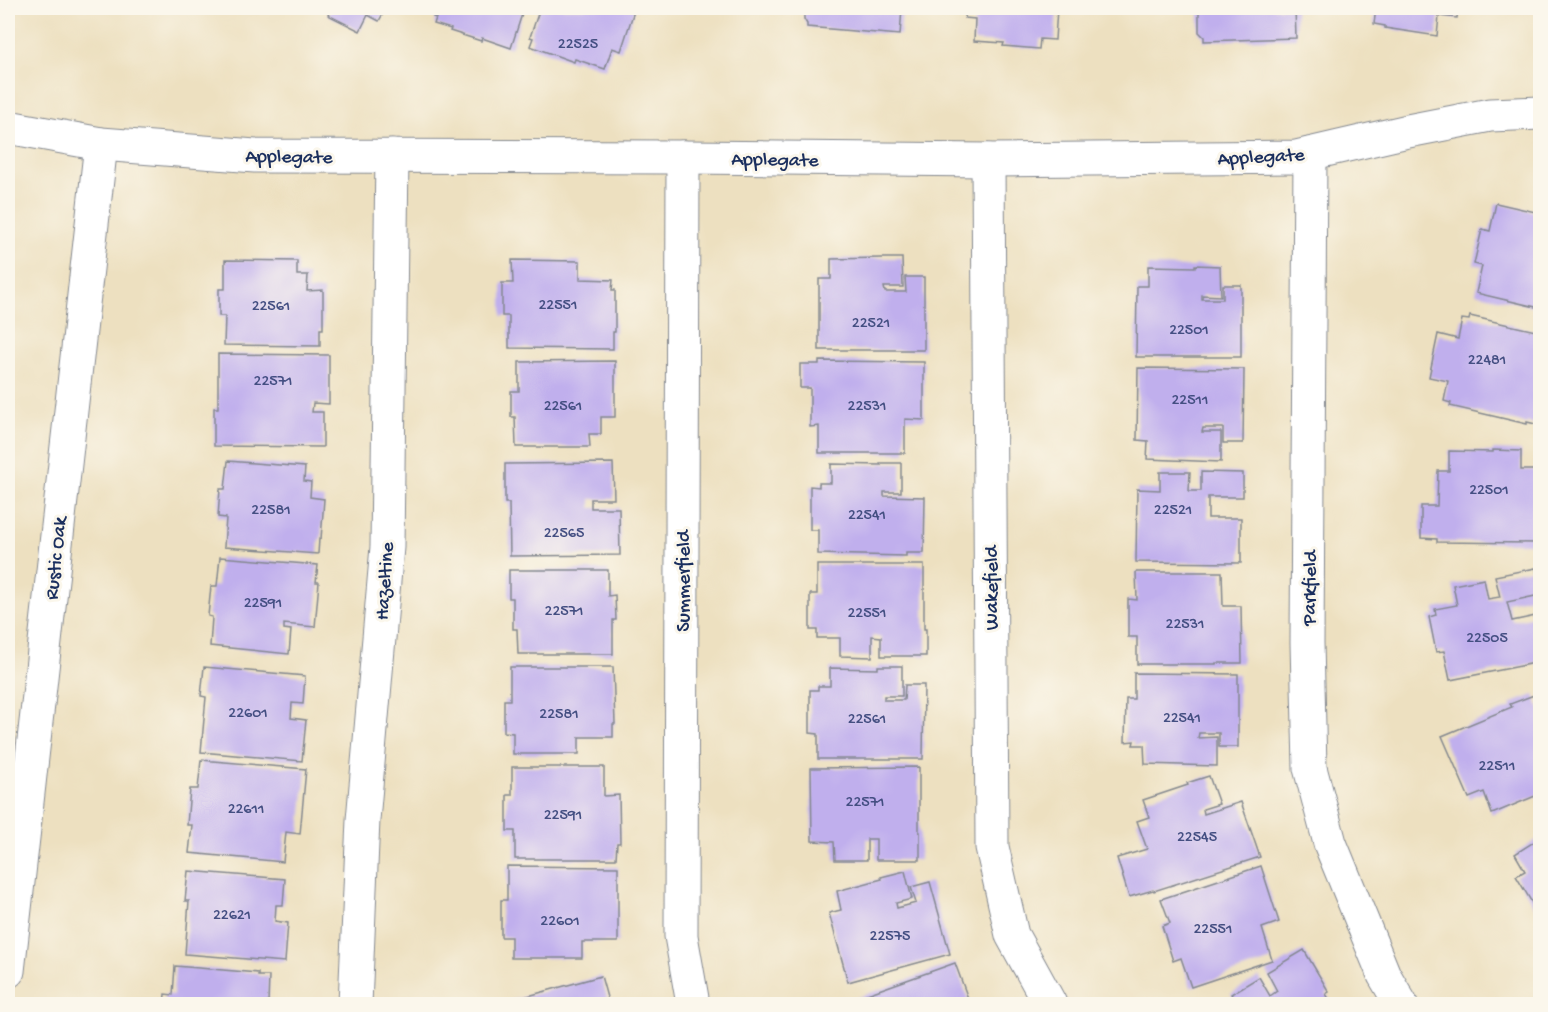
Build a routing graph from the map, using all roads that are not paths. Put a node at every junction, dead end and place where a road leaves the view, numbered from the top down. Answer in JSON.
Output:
{"nodes":[{"id":1,"x":1540,"y":112,"type":"edge"},
{"id":2,"x":8,"y":127,"type":"edge"},
{"id":3,"x":101,"y":144,"type":"junction"},
{"id":4,"x":1310,"y":154,"type":"junction"},
{"id":5,"x":392,"y":156,"type":"junction"},
{"id":6,"x":684,"y":157,"type":"junction"},
{"id":7,"x":988,"y":160,"type":"junction"},
{"id":8,"x":13,"y":866,"type":"edge"},
{"id":9,"x":8,"y":971,"type":"edge"},
{"id":10,"x":355,"y":1005,"type":"edge"},
{"id":11,"x":693,"y":1005,"type":"edge"},
{"id":12,"x":1050,"y":1005,"type":"edge"},
{"id":13,"x":1401,"y":1005,"type":"edge"}],
"edges":[{"from":1,"to":4,"type":"street","name":"Applegate"},
{"from":2,"to":3,"type":"street","name":"Applegate"},
{"from":3,"to":5,"type":"street","name":"Applegate"},
{"from":3,"to":8,"type":"street","name":"Rustic Oak"},
{"from":4,"to":7,"type":"street","name":"Applegate"},
{"from":4,"to":13,"type":"street","name":"Parkfield"},
{"from":5,"to":6,"type":"street","name":"Applegate"},
{"from":5,"to":10,"type":"street","name":"Hazeltine"},
{"from":6,"to":7,"type":"street","name":"Applegate"},
{"from":6,"to":11,"type":"street","name":"Summerfield"},
{"from":7,"to":12,"type":"street","name":"Wakefield"},
{"from":8,"to":9,"type":"street","name":"Rustic Oak"}]}
